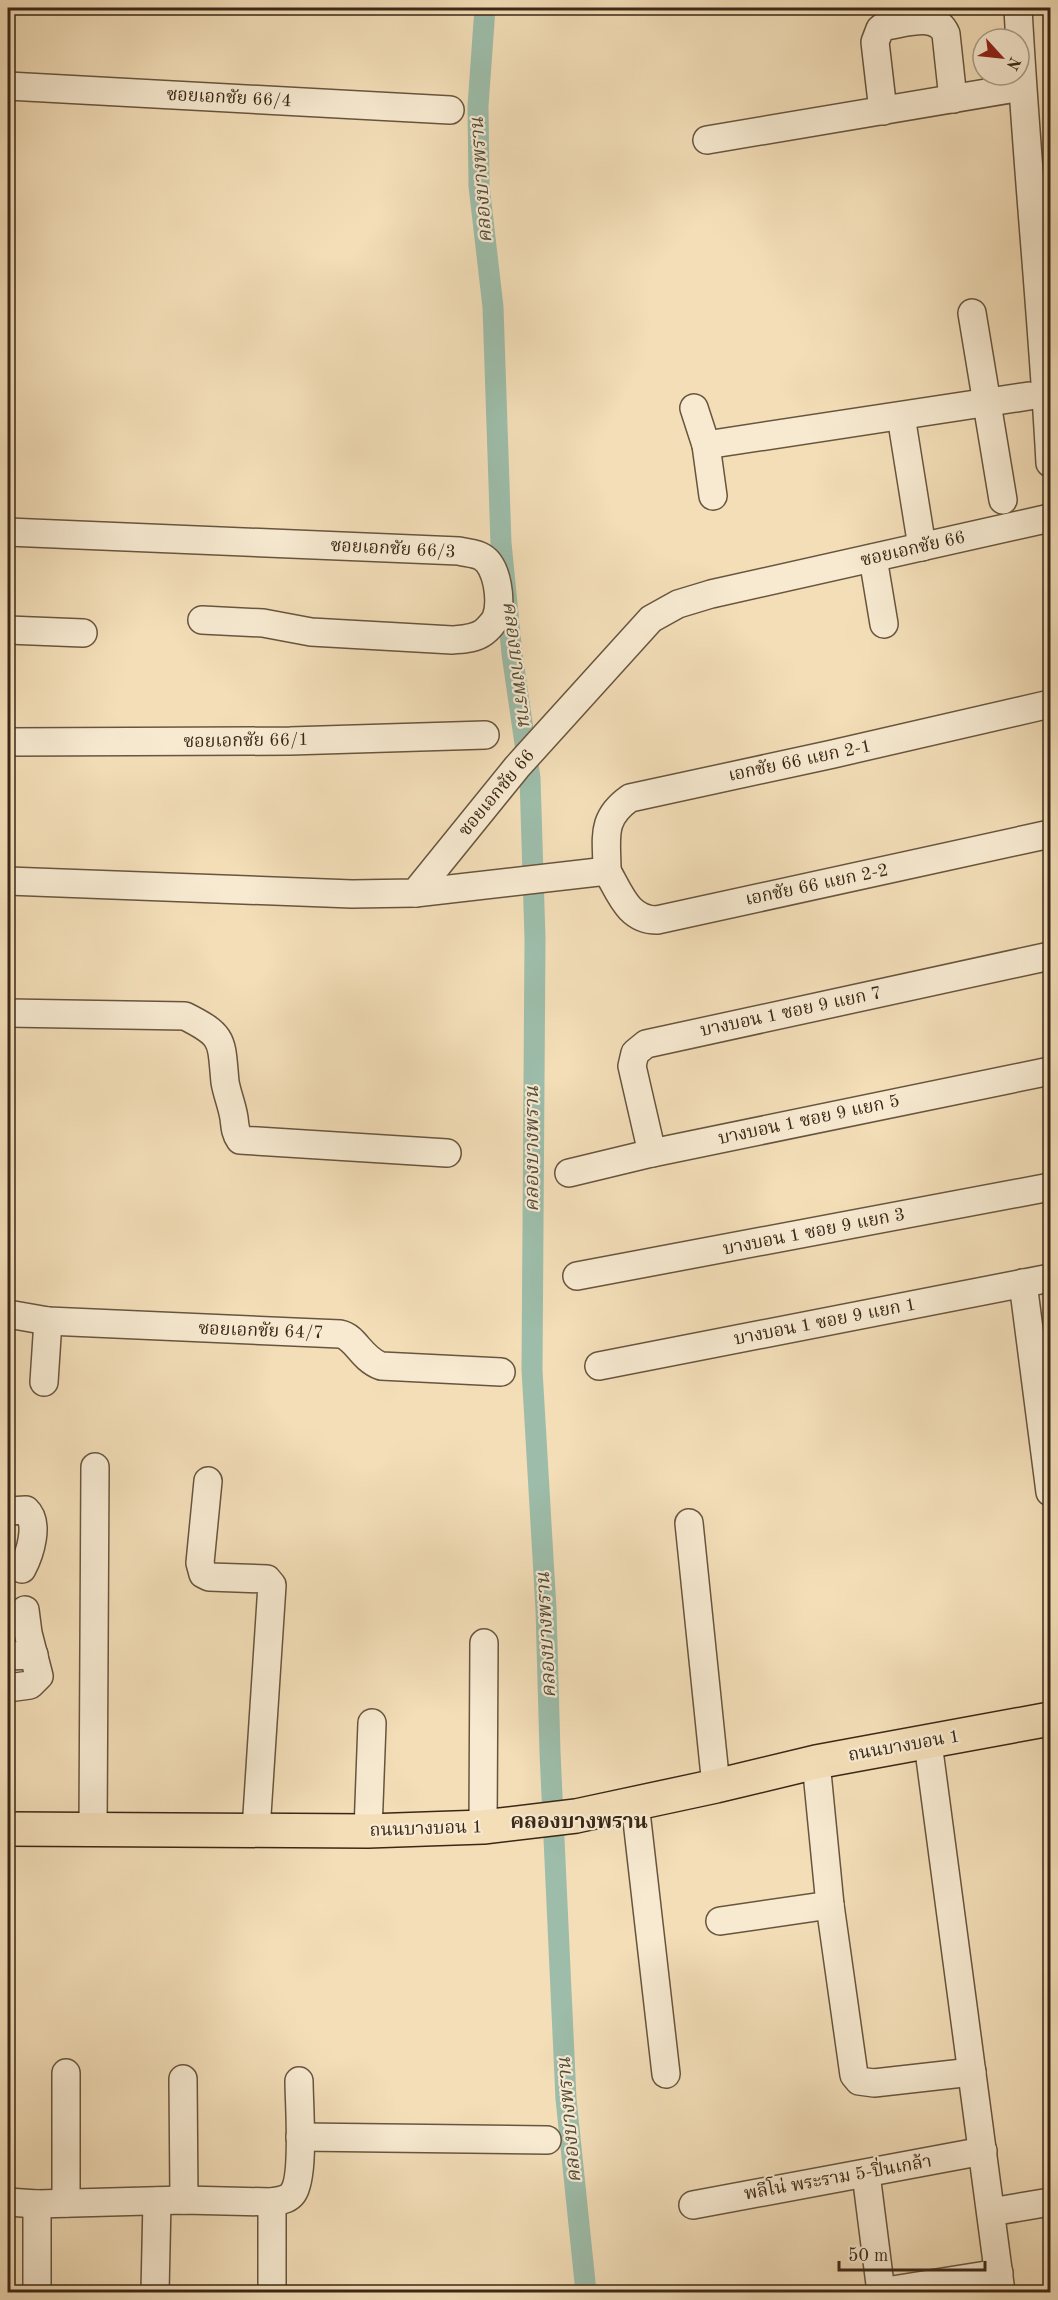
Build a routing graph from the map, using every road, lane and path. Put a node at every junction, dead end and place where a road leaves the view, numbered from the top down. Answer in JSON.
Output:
{"nodes":[{"id":1,"x":1018,"y":8,"type":"edge"},
{"id":2,"x":1019,"y":27,"type":"edge"},
{"id":3,"x":8,"y":86,"type":"edge"},
{"id":4,"x":1022,"y":87,"type":"joint"},
{"id":5,"x":953,"y":99,"type":"junction"},
{"id":6,"x":450,"y":110,"type":"dead end"},
{"id":7,"x":883,"y":111,"type":"junction"},
{"id":8,"x":707,"y":140,"type":"dead end"},
{"id":9,"x":1041,"y":183,"type":"edge"},
{"id":10,"x":972,"y":313,"type":"dead end"},
{"id":11,"x":1029,"y":396,"type":"dead end"},
{"id":12,"x":986,"y":403,"type":"junction"},
{"id":13,"x":694,"y":408,"type":"dead end"},
{"id":14,"x":901,"y":416,"type":"junction"},
{"id":15,"x":705,"y":445,"type":"junction"},
{"id":16,"x":1050,"y":463,"type":"edge"},
{"id":17,"x":713,"y":496,"type":"dead end"},
{"id":18,"x":1002,"y":500,"type":"dead end"},
{"id":19,"x":1050,"y":518,"type":"edge"},
{"id":20,"x":8,"y":532,"type":"edge"},
{"id":21,"x":922,"y":547,"type":"junction"},
{"id":22,"x":873,"y":558,"type":"junction"},
{"id":23,"x":202,"y":620,"type":"dead end"},
{"id":24,"x":885,"y":624,"type":"dead end"},
{"id":25,"x":8,"y":630,"type":"edge"},
{"id":26,"x":83,"y":633,"type":"dead end"},
{"id":27,"x":1050,"y":704,"type":"edge"},
{"id":28,"x":485,"y":735,"type":"dead end"},
{"id":29,"x":8,"y":742,"type":"edge"},
{"id":30,"x":1050,"y":834,"type":"edge"},
{"id":31,"x":607,"y":871,"type":"junction"},
{"id":32,"x":8,"y":881,"type":"edge"},
{"id":33,"x":415,"y":893,"type":"junction"},
{"id":34,"x":1050,"y":956,"type":"edge"},
{"id":35,"x":8,"y":1013,"type":"edge"},
{"id":36,"x":1050,"y":1071,"type":"edge"},
{"id":37,"x":447,"y":1153,"type":"dead end"},
{"id":38,"x":652,"y":1153,"type":"junction"},
{"id":39,"x":568,"y":1173,"type":"dead end"},
{"id":40,"x":1050,"y":1187,"type":"edge"},
{"id":41,"x":577,"y":1276,"type":"dead end"},
{"id":42,"x":1050,"y":1278,"type":"edge"},
{"id":43,"x":1023,"y":1283,"type":"junction"},
{"id":44,"x":8,"y":1314,"type":"edge"},
{"id":45,"x":48,"y":1321,"type":"junction"},
{"id":46,"x":599,"y":1366,"type":"dead end"},
{"id":47,"x":501,"y":1372,"type":"dead end"},
{"id":48,"x":44,"y":1382,"type":"dead end"},
{"id":49,"x":95,"y":1467,"type":"dead end"},
{"id":50,"x":208,"y":1481,"type":"dead end"},
{"id":51,"x":1050,"y":1492,"type":"edge"},
{"id":52,"x":8,"y":1511,"type":"edge"},
{"id":53,"x":689,"y":1523,"type":"dead end"},
{"id":54,"x":22,"y":1569,"type":"dead end"},
{"id":55,"x":25,"y":1610,"type":"dead end"},
{"id":56,"x":484,"y":1643,"type":"dead end"},
{"id":57,"x":34,"y":1655,"type":"junction"},
{"id":58,"x":8,"y":1656,"type":"edge"},
{"id":59,"x":8,"y":1688,"type":"edge"},
{"id":60,"x":1050,"y":1719,"type":"edge"},
{"id":61,"x":372,"y":1723,"type":"dead end"},
{"id":62,"x":928,"y":1743,"type":"junction"},
{"id":63,"x":816,"y":1762,"type":"junction"},
{"id":64,"x":716,"y":1786,"type":"junction"},
{"id":65,"x":635,"y":1803,"type":"junction"},
{"id":66,"x":483,"y":1827,"type":"junction"},
{"id":67,"x":8,"y":1829,"type":"edge"},
{"id":68,"x":93,"y":1829,"type":"junction"},
{"id":69,"x":256,"y":1830,"type":"junction"},
{"id":70,"x":368,"y":1831,"type":"junction"},
{"id":71,"x":830,"y":1905,"type":"junction"},
{"id":72,"x":720,"y":1921,"type":"dead end"},
{"id":73,"x":972,"y":2072,"type":"junction"},
{"id":74,"x":66,"y":2073,"type":"dead end"},
{"id":75,"x":666,"y":2074,"type":"dead end"},
{"id":76,"x":183,"y":2079,"type":"dead end"},
{"id":77,"x":299,"y":2081,"type":"dead end"},
{"id":78,"x":300,"y":2137,"type":"junction"},
{"id":79,"x":547,"y":2140,"type":"dead end"},
{"id":80,"x":983,"y":2151,"type":"junction"},
{"id":81,"x":866,"y":2174,"type":"junction"},
{"id":82,"x":170,"y":2200,"type":"junction"},
{"id":83,"x":8,"y":2202,"type":"edge"},
{"id":84,"x":272,"y":2202,"type":"junction"},
{"id":85,"x":1050,"y":2202,"type":"edge"},
{"id":86,"x":66,"y":2203,"type":"junction"},
{"id":87,"x":37,"y":2204,"type":"junction"},
{"id":88,"x":693,"y":2205,"type":"dead end"},
{"id":89,"x":991,"y":2212,"type":"junction"},
{"id":90,"x":1000,"y":2283,"type":"edge"},
{"id":91,"x":37,"y":2292,"type":"edge"},
{"id":92,"x":155,"y":2292,"type":"edge"},
{"id":93,"x":272,"y":2292,"type":"edge"},
{"id":94,"x":880,"y":2292,"type":"edge"}],
"edges":[{"from":1,"to":2,"type":"street"},
{"from":3,"to":6,"type":"street","name":"ซอยเอกชัย 66/4"},
{"from":4,"to":5,"type":"street"},
{"from":4,"to":9,"type":"street"},
{"from":5,"to":7,"type":"street"},
{"from":5,"to":7,"type":"street"},
{"from":7,"to":8,"type":"street"},
{"from":9,"to":16,"type":"street"},
{"from":10,"to":12,"type":"street"},
{"from":11,"to":12,"type":"street"},
{"from":12,"to":14,"type":"street"},
{"from":12,"to":18,"type":"street"},
{"from":13,"to":15,"type":"street"},
{"from":14,"to":15,"type":"street"},
{"from":14,"to":21,"type":"street"},
{"from":15,"to":17,"type":"street"},
{"from":19,"to":21,"type":"street","name":"ซอยเอกชัย 66"},
{"from":20,"to":23,"type":"street","name":"ซอยเอกชัย 66/3"},
{"from":21,"to":22,"type":"street","name":"ซอยเอกชัย 66"},
{"from":22,"to":24,"type":"street"},
{"from":22,"to":33,"type":"street","name":"ซอยเอกชัย 66"},
{"from":25,"to":26,"type":"street"},
{"from":27,"to":31,"type":"street","name":"เอกชัย 66 แยก 2-1"},
{"from":28,"to":29,"type":"street","name":"ซอยเอกชัย 66/1"},
{"from":30,"to":31,"type":"street","name":"เอกชัย 66 แยก 2-2"},
{"from":31,"to":33,"type":"street"},
{"from":32,"to":33,"type":"street"},
{"from":34,"to":38,"type":"street","name":"บางบอน 1 ซอย 9 แยก 7"},
{"from":35,"to":37,"type":"street"},
{"from":36,"to":38,"type":"street","name":"บางบอน 1 ซอย 9 แยก 5"},
{"from":38,"to":39,"type":"street","name":"บางบอน 1 ซอย 9 แยก 5"},
{"from":40,"to":41,"type":"street","name":"บางบอน 1 ซอย 9 แยก 3"},
{"from":42,"to":43,"type":"street","name":"บางบอน 1 ซอย 9 แยก 1"},
{"from":43,"to":46,"type":"street","name":"บางบอน 1 ซอย 9 แยก 1"},
{"from":43,"to":51,"type":"street"},
{"from":44,"to":45,"type":"street","name":"ซอยเอกชัย 64/7"},
{"from":45,"to":47,"type":"street","name":"ซอยเอกชัย 64/7"},
{"from":45,"to":48,"type":"street"},
{"from":49,"to":68,"type":"street"},
{"from":50,"to":69,"type":"street"},
{"from":52,"to":54,"type":"street"},
{"from":53,"to":64,"type":"street"},
{"from":55,"to":57,"type":"street"},
{"from":56,"to":66,"type":"street"},
{"from":57,"to":58,"type":"street"},
{"from":57,"to":59,"type":"street"},
{"from":60,"to":62,"type":"main road","name":"ถนนบางบอน 1"},
{"from":61,"to":70,"type":"street"},
{"from":62,"to":63,"type":"main road","name":"ถนนบางบอน 1"},
{"from":62,"to":73,"type":"street"},
{"from":63,"to":64,"type":"main road","name":"ถนนบางบอน 1"},
{"from":63,"to":71,"type":"street"},
{"from":64,"to":65,"type":"main road","name":"ถนนบางบอน 1"},
{"from":65,"to":66,"type":"main road","name":"ถนนบางบอน 1"},
{"from":65,"to":75,"type":"street"},
{"from":66,"to":70,"type":"main road","name":"ถนนบางบอน 1"},
{"from":67,"to":68,"type":"main road","name":"ถนนบางบอน 1"},
{"from":68,"to":69,"type":"main road","name":"ถนนบางบอน 1"},
{"from":69,"to":70,"type":"main road","name":"ถนนบางบอน 1"},
{"from":71,"to":72,"type":"street"},
{"from":71,"to":73,"type":"street"},
{"from":73,"to":80,"type":"street"},
{"from":74,"to":86,"type":"street"},
{"from":76,"to":82,"type":"street"},
{"from":77,"to":78,"type":"street"},
{"from":78,"to":79,"type":"street"},
{"from":78,"to":84,"type":"street"},
{"from":80,"to":81,"type":"street","name":"พลีโน่ พระราม 5-ปิ่นเกล้า"},
{"from":80,"to":89,"type":"street"},
{"from":81,"to":88,"type":"street","name":"พลีโน่ พระราม 5-ปิ่นเกล้า"},
{"from":81,"to":94,"type":"street"},
{"from":82,"to":84,"type":"street"},
{"from":82,"to":86,"type":"street"},
{"from":82,"to":92,"type":"street"},
{"from":83,"to":87,"type":"street"},
{"from":84,"to":93,"type":"street"},
{"from":85,"to":89,"type":"street"},
{"from":86,"to":87,"type":"street"},
{"from":87,"to":91,"type":"street"},
{"from":89,"to":90,"type":"street"},
{"from":90,"to":94,"type":"street"}]}
